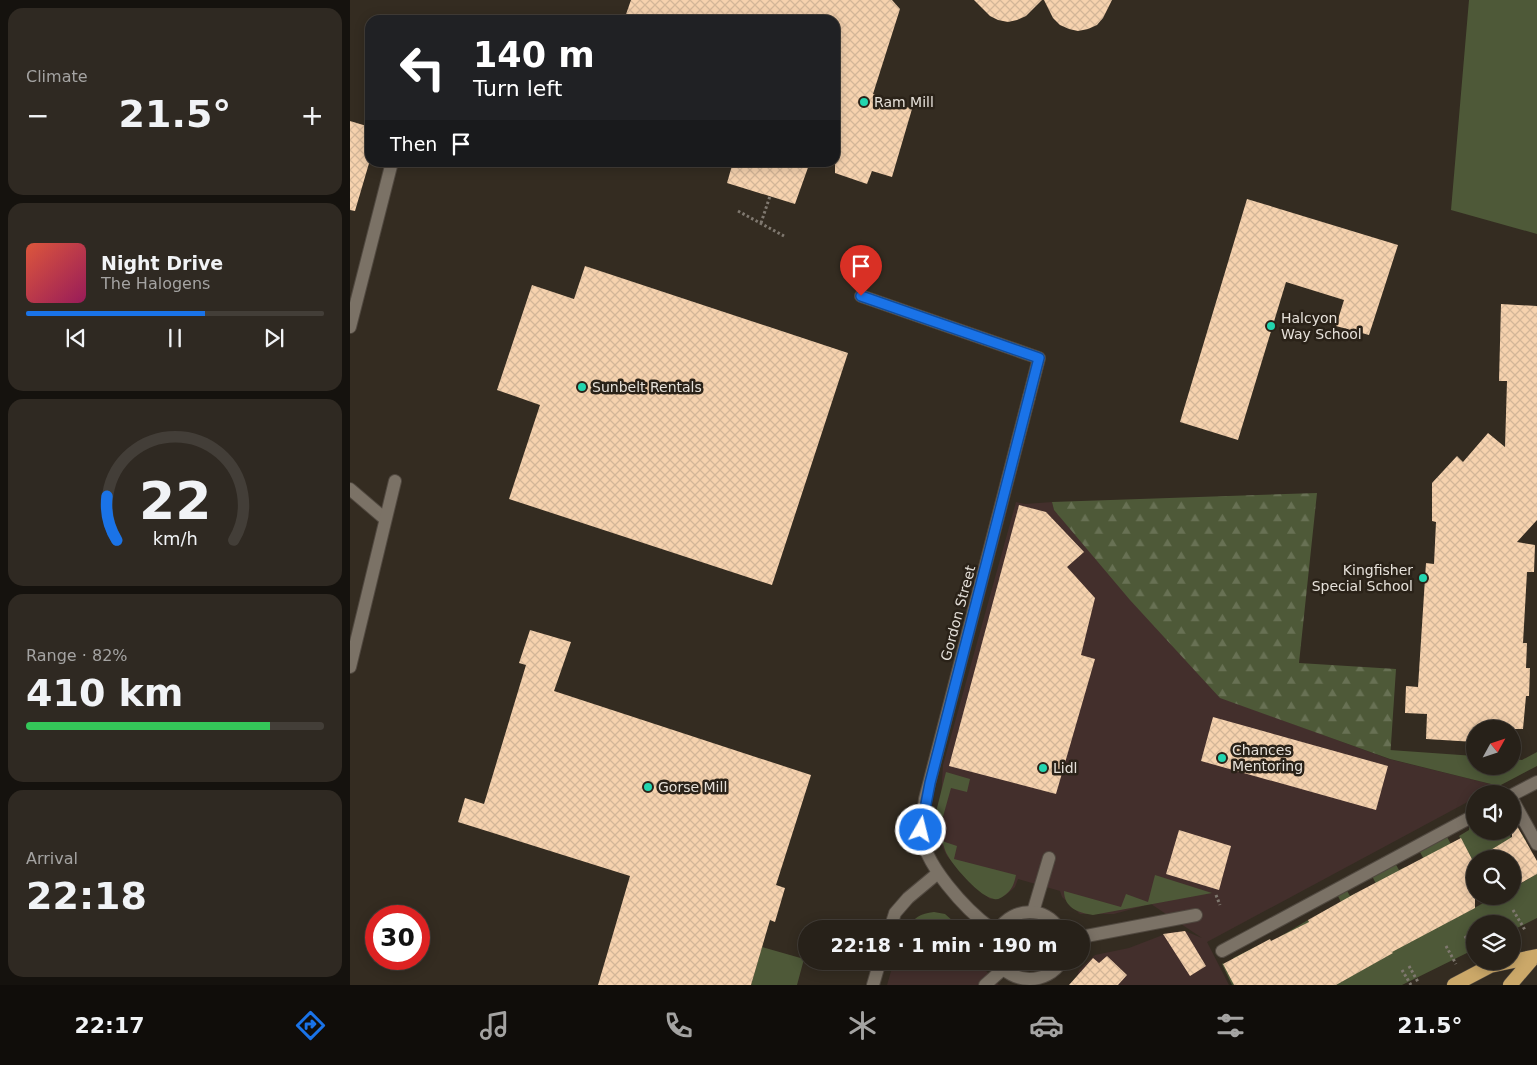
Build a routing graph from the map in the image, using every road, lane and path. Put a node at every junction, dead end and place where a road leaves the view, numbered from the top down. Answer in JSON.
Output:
{"nodes":[{"id":1,"x":391,"y":167,"type":"edge"},
{"id":2,"x":770,"y":196,"type":"dead end"},
{"id":3,"x":738,"y":210,"type":"dead end"},
{"id":4,"x":761,"y":223,"type":"junction"},
{"id":5,"x":784,"y":236,"type":"dead end"},
{"id":6,"x":861,"y":296,"type":"dead end"},
{"id":7,"x":350,"y":327,"type":"edge"},
{"id":8,"x":395,"y":481,"type":"dead end"},
{"id":9,"x":350,"y":489,"type":"edge"},
{"id":10,"x":385,"y":520,"type":"junction"},
{"id":11,"x":351,"y":660,"type":"edge"},
{"id":12,"x":1537,"y":782,"type":"edge"},
{"id":13,"x":1521,"y":790,"type":"edge"},
{"id":14,"x":1521,"y":815,"type":"edge"},
{"id":15,"x":1466,"y":820,"type":"edge"},
{"id":16,"x":1537,"y":844,"type":"edge"},
{"id":17,"x":1049,"y":858,"type":"dead end"},
{"id":18,"x":938,"y":874,"type":"junction"},
{"id":19,"x":1216,"y":895,"type":"dead end"},
{"id":20,"x":1220,"y":905,"type":"dead end"},
{"id":21,"x":1513,"y":910,"type":"dead end"},
{"id":22,"x":1033,"y":912,"type":"junction"},
{"id":23,"x":1196,"y":915,"type":"dead end"},
{"id":24,"x":893,"y":920,"type":"edge"},
{"id":25,"x":981,"y":920,"type":"edge"},
{"id":26,"x":1007,"y":920,"type":"edge"},
{"id":27,"x":1051,"y":920,"type":"edge"},
{"id":28,"x":1525,"y":930,"type":"dead end"},
{"id":29,"x":1090,"y":935,"type":"edge"},
{"id":30,"x":1446,"y":946,"type":"dead end"},
{"id":31,"x":1222,"y":951,"type":"dead end"},
{"id":32,"x":1536,"y":957,"type":"edge"},
{"id":33,"x":1456,"y":964,"type":"dead end"},
{"id":34,"x":1409,"y":966,"type":"dead end"},
{"id":35,"x":877,"y":970,"type":"edge"},
{"id":36,"x":996,"y":970,"type":"edge"},
{"id":37,"x":1003,"y":970,"type":"edge"},
{"id":38,"x":1057,"y":970,"type":"edge"},
{"id":39,"x":1402,"y":970,"type":"dead end"},
{"id":40,"x":1418,"y":982,"type":"dead end"},
{"id":41,"x":1042,"y":983,"type":"edge"},
{"id":42,"x":872,"y":985,"type":"edge"},
{"id":43,"x":985,"y":985,"type":"edge"},
{"id":44,"x":1411,"y":985,"type":"edge"},
{"id":45,"x":1454,"y":985,"type":"edge"},
{"id":46,"x":1510,"y":985,"type":"edge"}],
"edges":[{"from":1,"to":7,"type":"street"},
{"from":2,"to":4,"type":"path"},
{"from":3,"to":4,"type":"path"},
{"from":4,"to":5,"type":"path"},
{"from":6,"to":18,"type":"street","name":"Gordon Street"},
{"from":8,"to":10,"type":"street"},
{"from":9,"to":10,"type":"street"},
{"from":10,"to":11,"type":"street"},
{"from":12,"to":13,"type":"street"},
{"from":14,"to":16,"type":"street"},
{"from":15,"to":31,"type":"street"},
{"from":17,"to":22,"type":"street"},
{"from":18,"to":24,"type":"street"},
{"from":18,"to":25,"type":"street","name":"Gordon Street"},
{"from":19,"to":20,"type":"path"},
{"from":21,"to":28,"type":"path"},
{"from":22,"to":26,"type":"street"},
{"from":22,"to":27,"type":"street"},
{"from":23,"to":29,"type":"street"},
{"from":30,"to":33,"type":"path"},
{"from":32,"to":45,"type":"highway"},
{"from":32,"to":46,"type":"highway"},
{"from":34,"to":40,"type":"path"},
{"from":35,"to":42,"type":"street"},
{"from":36,"to":43,"type":"street"},
{"from":37,"to":41,"type":"street"},
{"from":38,"to":41,"type":"street"},
{"from":39,"to":44,"type":"path"}]}
